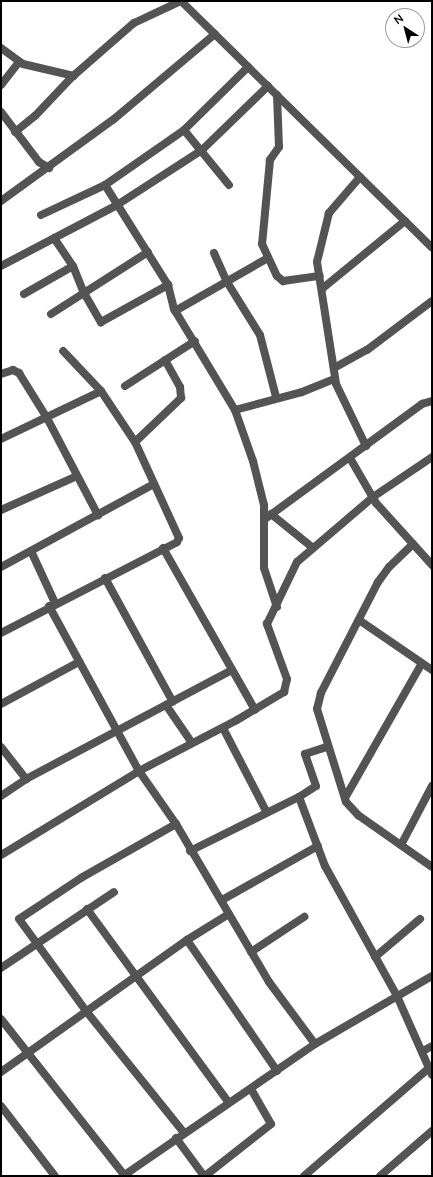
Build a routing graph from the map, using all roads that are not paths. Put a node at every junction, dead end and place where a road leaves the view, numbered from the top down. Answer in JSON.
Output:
{"nodes":[{"id":1,"x":181,"y":1,"type":"edge"},
{"id":2,"x":215,"y":34,"type":"junction"},
{"id":3,"x":1,"y":48,"type":"edge"},
{"id":4,"x":19,"y":62,"type":"junction"},
{"id":5,"x":248,"y":67,"type":"junction"},
{"id":6,"x":74,"y":76,"type":"junction"},
{"id":7,"x":1,"y":85,"type":"edge"},
{"id":8,"x":268,"y":86,"type":"junction"},
{"id":9,"x":277,"y":95,"type":"junction"},
{"id":10,"x":1,"y":112,"type":"edge"},
{"id":11,"x":184,"y":130,"type":"junction"},
{"id":12,"x":15,"y":132,"type":"junction"},
{"id":13,"x":202,"y":150,"type":"junction"},
{"id":14,"x":49,"y":168,"type":"junction"},
{"id":15,"x":360,"y":177,"type":"junction"},
{"id":16,"x":105,"y":185,"type":"junction"},
{"id":17,"x":228,"y":185,"type":"dead end"},
{"id":18,"x":1,"y":201,"type":"edge"},
{"id":19,"x":117,"y":205,"type":"junction"},
{"id":20,"x":41,"y":215,"type":"dead end"},
{"id":21,"x":405,"y":221,"type":"junction"},
{"id":22,"x":54,"y":238,"type":"junction"},
{"id":23,"x":432,"y":248,"type":"edge"},
{"id":24,"x":148,"y":252,"type":"junction"},
{"id":25,"x":214,"y":253,"type":"dead end"},
{"id":26,"x":268,"y":258,"type":"junction"},
{"id":27,"x":1,"y":266,"type":"edge"},
{"id":28,"x":73,"y":266,"type":"junction"},
{"id":29,"x":320,"y":276,"type":"junction"},
{"id":30,"x":227,"y":282,"type":"junction"},
{"id":31,"x":168,"y":285,"type":"junction"},
{"id":32,"x":322,"y":288,"type":"junction"},
{"id":33,"x":84,"y":292,"type":"junction"},
{"id":34,"x":24,"y":294,"type":"dead end"},
{"id":35,"x":432,"y":301,"type":"edge"},
{"id":36,"x":175,"y":311,"type":"junction"},
{"id":37,"x":51,"y":314,"type":"dead end"},
{"id":38,"x":195,"y":341,"type":"junction"},
{"id":39,"x":63,"y":351,"type":"dead end"},
{"id":40,"x":165,"y":360,"type":"junction"},
{"id":41,"x":334,"y":368,"type":"junction"},
{"id":42,"x":1,"y":374,"type":"edge"},
{"id":43,"x":335,"y":378,"type":"junction"},
{"id":44,"x":125,"y":386,"type":"dead end"},
{"id":45,"x":101,"y":391,"type":"junction"},
{"id":46,"x":276,"y":397,"type":"junction"},
{"id":47,"x":432,"y":401,"type":"edge"},
{"id":48,"x":235,"y":410,"type":"junction"},
{"id":49,"x":47,"y":418,"type":"junction"},
{"id":50,"x":1,"y":439,"type":"edge"},
{"id":51,"x":134,"y":442,"type":"junction"},
{"id":52,"x":366,"y":446,"type":"junction"},
{"id":53,"x":432,"y":457,"type":"edge"},
{"id":54,"x":350,"y":458,"type":"junction"},
{"id":55,"x":77,"y":476,"type":"junction"},
{"id":56,"x":154,"y":484,"type":"junction"},
{"id":57,"x":372,"y":497,"type":"junction"},
{"id":58,"x":1,"y":510,"type":"edge"},
{"id":59,"x":98,"y":515,"type":"junction"},
{"id":60,"x":268,"y":516,"type":"junction"},
{"id":61,"x":413,"y":544,"type":"junction"},
{"id":62,"x":163,"y":548,"type":"junction"},
{"id":63,"x":313,"y":548,"type":"junction"},
{"id":64,"x":31,"y":551,"type":"junction"},
{"id":65,"x":432,"y":565,"type":"edge"},
{"id":66,"x":1,"y":567,"type":"edge"},
{"id":67,"x":105,"y":578,"type":"junction"},
{"id":68,"x":52,"y":604,"type":"junction"},
{"id":69,"x":275,"y":610,"type":"junction"},
{"id":70,"x":359,"y":620,"type":"junction"},
{"id":71,"x":1,"y":633,"type":"edge"},
{"id":72,"x":79,"y":662,"type":"junction"},
{"id":73,"x":422,"y":664,"type":"junction"},
{"id":74,"x":232,"y":670,"type":"junction"},
{"id":75,"x":432,"y":670,"type":"edge"},
{"id":76,"x":169,"y":703,"type":"junction"},
{"id":77,"x":1,"y":704,"type":"edge"},
{"id":78,"x":255,"y":710,"type":"junction"},
{"id":79,"x":223,"y":728,"type":"junction"},
{"id":80,"x":117,"y":731,"type":"junction"},
{"id":81,"x":192,"y":743,"type":"junction"},
{"id":82,"x":1,"y":747,"type":"edge"},
{"id":83,"x":325,"y":748,"type":"junction"},
{"id":84,"x":139,"y":770,"type":"junction"},
{"id":85,"x":26,"y":779,"type":"junction"},
{"id":86,"x":432,"y":786,"type":"edge"},
{"id":87,"x":1,"y":796,"type":"edge"},
{"id":88,"x":299,"y":797,"type":"junction"},
{"id":89,"x":345,"y":798,"type":"junction"},
{"id":90,"x":266,"y":811,"type":"junction"},
{"id":91,"x":176,"y":824,"type":"junction"},
{"id":92,"x":401,"y":845,"type":"junction"},
{"id":93,"x":318,"y":846,"type":"junction"},
{"id":94,"x":190,"y":851,"type":"junction"},
{"id":95,"x":1,"y":855,"type":"edge"},
{"id":96,"x":432,"y":867,"type":"edge"},
{"id":97,"x":114,"y":892,"type":"dead end"},
{"id":98,"x":222,"y":900,"type":"junction"},
{"id":99,"x":87,"y":909,"type":"junction"},
{"id":100,"x":229,"y":914,"type":"junction"},
{"id":101,"x":304,"y":917,"type":"dead end"},
{"id":102,"x":420,"y":919,"type":"dead end"},
{"id":103,"x":188,"y":940,"type":"junction"},
{"id":104,"x":37,"y":944,"type":"junction"},
{"id":105,"x":251,"y":952,"type":"junction"},
{"id":106,"x":375,"y":957,"type":"junction"},
{"id":107,"x":1,"y":968,"type":"edge"},
{"id":108,"x":136,"y":976,"type":"junction"},
{"id":109,"x":432,"y":976,"type":"edge"},
{"id":110,"x":397,"y":996,"type":"junction"},
{"id":111,"x":86,"y":1011,"type":"junction"},
{"id":112,"x":1,"y":1019,"type":"edge"},
{"id":113,"x":315,"y":1044,"type":"junction"},
{"id":114,"x":432,"y":1046,"type":"edge"},
{"id":115,"x":423,"y":1051,"type":"junction"},
{"id":116,"x":28,"y":1054,"type":"junction"},
{"id":117,"x":277,"y":1071,"type":"junction"},
{"id":118,"x":1,"y":1072,"type":"edge"},
{"id":119,"x":430,"y":1072,"type":"edge"},
{"id":120,"x":251,"y":1089,"type":"junction"},
{"id":121,"x":229,"y":1104,"type":"junction"},
{"id":122,"x":1,"y":1106,"type":"edge"},
{"id":123,"x":432,"y":1131,"type":"edge"},
{"id":124,"x":184,"y":1133,"type":"junction"},
{"id":125,"x":176,"y":1138,"type":"junction"},
{"id":126,"x":55,"y":1176,"type":"edge"},
{"id":127,"x":124,"y":1176,"type":"edge"},
{"id":128,"x":204,"y":1176,"type":"edge"},
{"id":129,"x":304,"y":1176,"type":"edge"},
{"id":130,"x":380,"y":1176,"type":"edge"}],
"edges":[{"from":1,"to":2,"type":"street"},
{"from":1,"to":6,"type":"street"},
{"from":2,"to":5,"type":"street"},
{"from":2,"to":14,"type":"street"},
{"from":3,"to":4,"type":"street"},
{"from":4,"to":6,"type":"street"},
{"from":4,"to":7,"type":"street"},
{"from":5,"to":8,"type":"street"},
{"from":5,"to":11,"type":"street"},
{"from":6,"to":12,"type":"street"},
{"from":8,"to":9,"type":"street"},
{"from":8,"to":13,"type":"street"},
{"from":9,"to":15,"type":"street"},
{"from":9,"to":26,"type":"street"},
{"from":10,"to":12,"type":"street"},
{"from":11,"to":13,"type":"street"},
{"from":11,"to":16,"type":"street"},
{"from":12,"to":14,"type":"street"},
{"from":13,"to":17,"type":"street"},
{"from":13,"to":19,"type":"street"},
{"from":14,"to":18,"type":"street"},
{"from":15,"to":21,"type":"street"},
{"from":15,"to":29,"type":"street"},
{"from":16,"to":19,"type":"street"},
{"from":16,"to":20,"type":"street"},
{"from":19,"to":22,"type":"street"},
{"from":19,"to":24,"type":"street"},
{"from":21,"to":23,"type":"street"},
{"from":21,"to":32,"type":"street"},
{"from":22,"to":27,"type":"street"},
{"from":22,"to":28,"type":"street"},
{"from":24,"to":31,"type":"street"},
{"from":24,"to":33,"type":"street"},
{"from":25,"to":30,"type":"street"},
{"from":26,"to":29,"type":"street"},
{"from":26,"to":30,"type":"street"},
{"from":28,"to":33,"type":"street"},
{"from":28,"to":34,"type":"street"},
{"from":29,"to":32,"type":"street"},
{"from":30,"to":36,"type":"street"},
{"from":30,"to":46,"type":"street"},
{"from":31,"to":33,"type":"street"},
{"from":31,"to":36,"type":"street"},
{"from":32,"to":41,"type":"street"},
{"from":33,"to":37,"type":"street"},
{"from":35,"to":41,"type":"street"},
{"from":36,"to":38,"type":"street"},
{"from":38,"to":40,"type":"street"},
{"from":38,"to":48,"type":"street"},
{"from":39,"to":45,"type":"street"},
{"from":40,"to":44,"type":"street"},
{"from":40,"to":51,"type":"street"},
{"from":41,"to":43,"type":"street"},
{"from":42,"to":49,"type":"street"},
{"from":43,"to":46,"type":"street"},
{"from":43,"to":52,"type":"street"},
{"from":45,"to":49,"type":"street"},
{"from":45,"to":51,"type":"street"},
{"from":46,"to":48,"type":"street"},
{"from":47,"to":52,"type":"street"},
{"from":48,"to":60,"type":"street"},
{"from":49,"to":50,"type":"street"},
{"from":49,"to":55,"type":"street"},
{"from":51,"to":56,"type":"street"},
{"from":52,"to":54,"type":"street"},
{"from":53,"to":57,"type":"street"},
{"from":54,"to":57,"type":"street"},
{"from":54,"to":60,"type":"street"},
{"from":55,"to":58,"type":"street"},
{"from":55,"to":59,"type":"street"},
{"from":56,"to":59,"type":"street"},
{"from":56,"to":62,"type":"street"},
{"from":57,"to":61,"type":"street"},
{"from":57,"to":63,"type":"street"},
{"from":59,"to":64,"type":"street"},
{"from":60,"to":63,"type":"street"},
{"from":60,"to":69,"type":"street"},
{"from":61,"to":65,"type":"street"},
{"from":61,"to":70,"type":"street"},
{"from":62,"to":67,"type":"street"},
{"from":62,"to":74,"type":"street"},
{"from":63,"to":69,"type":"street"},
{"from":64,"to":66,"type":"street"},
{"from":64,"to":68,"type":"street"},
{"from":67,"to":68,"type":"street"},
{"from":67,"to":76,"type":"street"},
{"from":68,"to":71,"type":"street"},
{"from":68,"to":72,"type":"street"},
{"from":69,"to":78,"type":"street"},
{"from":70,"to":73,"type":"street"},
{"from":70,"to":83,"type":"street"},
{"from":72,"to":77,"type":"street"},
{"from":72,"to":80,"type":"street"},
{"from":73,"to":75,"type":"street"},
{"from":73,"to":89,"type":"street"},
{"from":74,"to":76,"type":"street"},
{"from":74,"to":78,"type":"street"},
{"from":76,"to":80,"type":"street"},
{"from":76,"to":81,"type":"street"},
{"from":78,"to":79,"type":"street"},
{"from":79,"to":81,"type":"street"},
{"from":79,"to":90,"type":"street"},
{"from":80,"to":84,"type":"street"},
{"from":80,"to":85,"type":"street"},
{"from":81,"to":84,"type":"street"},
{"from":82,"to":85,"type":"street"},
{"from":83,"to":88,"type":"street"},
{"from":83,"to":89,"type":"street"},
{"from":84,"to":91,"type":"street"},
{"from":84,"to":95,"type":"street"},
{"from":85,"to":87,"type":"street"},
{"from":86,"to":92,"type":"street"},
{"from":88,"to":90,"type":"street"},
{"from":88,"to":93,"type":"street"},
{"from":89,"to":92,"type":"street"},
{"from":90,"to":94,"type":"street"},
{"from":91,"to":94,"type":"street"},
{"from":91,"to":104,"type":"street"},
{"from":92,"to":96,"type":"street"},
{"from":93,"to":98,"type":"street"},
{"from":93,"to":106,"type":"street"},
{"from":94,"to":98,"type":"street"},
{"from":97,"to":99,"type":"street"},
{"from":98,"to":100,"type":"street"},
{"from":99,"to":104,"type":"street"},
{"from":99,"to":108,"type":"street"},
{"from":100,"to":103,"type":"street"},
{"from":100,"to":105,"type":"street"},
{"from":101,"to":105,"type":"street"},
{"from":102,"to":106,"type":"street"},
{"from":103,"to":108,"type":"street"},
{"from":103,"to":117,"type":"street"},
{"from":104,"to":107,"type":"street"},
{"from":104,"to":111,"type":"street"},
{"from":105,"to":113,"type":"street"},
{"from":106,"to":110,"type":"street"},
{"from":108,"to":111,"type":"street"},
{"from":108,"to":121,"type":"street"},
{"from":109,"to":110,"type":"street"},
{"from":110,"to":113,"type":"street"},
{"from":110,"to":115,"type":"street"},
{"from":111,"to":116,"type":"street"},
{"from":111,"to":124,"type":"street"},
{"from":112,"to":116,"type":"street"},
{"from":113,"to":117,"type":"street"},
{"from":114,"to":115,"type":"street"},
{"from":115,"to":119,"type":"street"},
{"from":116,"to":118,"type":"street"},
{"from":116,"to":127,"type":"street"},
{"from":117,"to":120,"type":"street"},
{"from":119,"to":129,"type":"street"},
{"from":120,"to":121,"type":"street"},
{"from":120,"to":128,"type":"street"},
{"from":121,"to":124,"type":"street"},
{"from":122,"to":126,"type":"street"},
{"from":123,"to":130,"type":"street"},
{"from":124,"to":125,"type":"street"},
{"from":125,"to":127,"type":"street"},
{"from":125,"to":128,"type":"street"}]}
